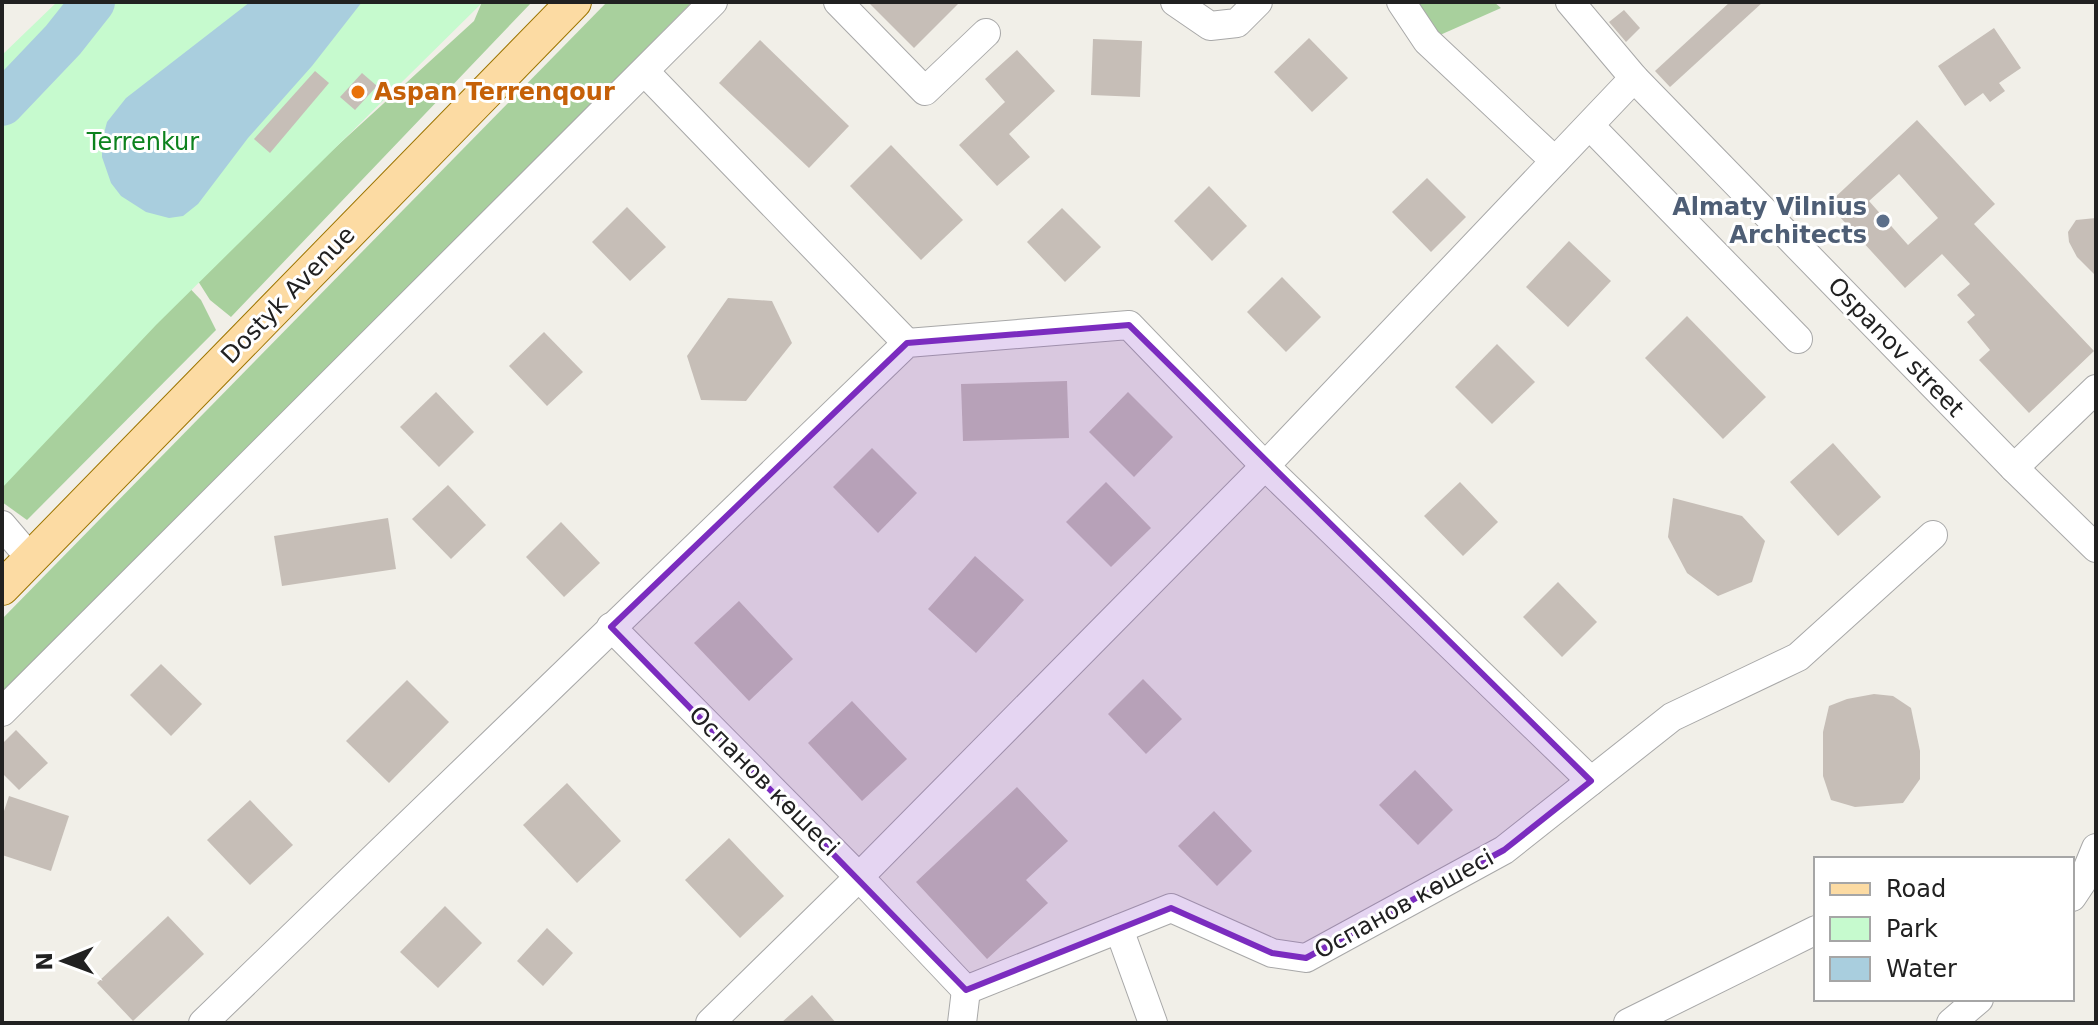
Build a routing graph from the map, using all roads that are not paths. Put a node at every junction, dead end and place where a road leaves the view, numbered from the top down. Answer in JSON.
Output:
{"nodes":[{"id":1,"x":574,"y":2,"type":"edge"},
{"id":2,"x":713,"y":2,"type":"edge"},
{"id":3,"x":838,"y":2,"type":"edge"},
{"id":4,"x":1175,"y":2,"type":"edge"},
{"id":5,"x":1258,"y":2,"type":"edge"},
{"id":6,"x":1401,"y":2,"type":"edge"},
{"id":7,"x":1570,"y":2,"type":"edge"},
{"id":8,"x":986,"y":33,"type":"dead end"},
{"id":9,"x":645,"y":72,"type":"junction"},
{"id":10,"x":1634,"y":78,"type":"junction"},
{"id":11,"x":1591,"y":127,"type":"junction"},
{"id":12,"x":1555,"y":161,"type":"junction"},
{"id":13,"x":1798,"y":339,"type":"dead end"},
{"id":14,"x":907,"y":343,"type":"junction"},
{"id":15,"x":2096,"y":389,"type":"edge"},
{"id":16,"x":1265,"y":466,"type":"junction"},
{"id":17,"x":2014,"y":468,"type":"junction"},
{"id":18,"x":2,"y":525,"type":"edge"},
{"id":19,"x":1933,"y":535,"type":"dead end"},
{"id":20,"x":2096,"y":548,"type":"edge"},
{"id":21,"x":31,"y":559,"type":"junction"},
{"id":22,"x":2,"y":588,"type":"edge"},
{"id":23,"x":611,"y":627,"type":"junction"},
{"id":24,"x":2,"y":712,"type":"edge"},
{"id":25,"x":1591,"y":781,"type":"junction"},
{"id":26,"x":2096,"y":848,"type":"edge"},
{"id":27,"x":859,"y":877,"type":"junction"},
{"id":28,"x":2074,"y":894,"type":"edge"},
{"id":29,"x":1119,"y":929,"type":"junction"},
{"id":30,"x":1814,"y":931,"type":"edge"},
{"id":31,"x":966,"y":990,"type":"junction"},
{"id":32,"x":1977,"y":1001,"type":"edge"},
{"id":33,"x":203,"y":1023,"type":"edge"},
{"id":34,"x":710,"y":1023,"type":"edge"},
{"id":35,"x":962,"y":1023,"type":"edge"},
{"id":36,"x":1153,"y":1023,"type":"edge"},
{"id":37,"x":1628,"y":1023,"type":"edge"},
{"id":38,"x":1951,"y":1023,"type":"edge"}],
"edges":[{"from":1,"to":21,"type":"main road","name":"Dostyk Avenue"},
{"from":2,"to":9,"type":"street"},
{"from":3,"to":8,"type":"street"},
{"from":4,"to":5,"type":"street"},
{"from":6,"to":12,"type":"street"},
{"from":7,"to":10,"type":"street","name":"Ospanov street"},
{"from":9,"to":14,"type":"street"},
{"from":9,"to":24,"type":"street"},
{"from":10,"to":11,"type":"street"},
{"from":10,"to":17,"type":"street","name":"Ospanov street"},
{"from":11,"to":12,"type":"street"},
{"from":11,"to":13,"type":"street"},
{"from":12,"to":16,"type":"street"},
{"from":14,"to":16,"type":"street"},
{"from":14,"to":23,"type":"street"},
{"from":15,"to":17,"type":"street"},
{"from":16,"to":25,"type":"street"},
{"from":16,"to":27,"type":"street"},
{"from":17,"to":20,"type":"street","name":"Ospanov street"},
{"from":18,"to":21,"type":"street"},
{"from":19,"to":25,"type":"street","name":"Оспанов көшесі"},
{"from":21,"to":22,"type":"main road","name":"Dostyk Avenue"},
{"from":23,"to":27,"type":"street","name":"Оспанов көшесі"},
{"from":23,"to":33,"type":"street"},
{"from":25,"to":29,"type":"street","name":"Оспанов көшесі"},
{"from":26,"to":28,"type":"street"},
{"from":27,"to":31,"type":"street","name":"Оспанов көшесі"},
{"from":27,"to":34,"type":"street"},
{"from":29,"to":31,"type":"street","name":"Оспанов көшесі"},
{"from":29,"to":36,"type":"street"},
{"from":30,"to":37,"type":"street"},
{"from":31,"to":35,"type":"street"},
{"from":32,"to":38,"type":"street"}]}
